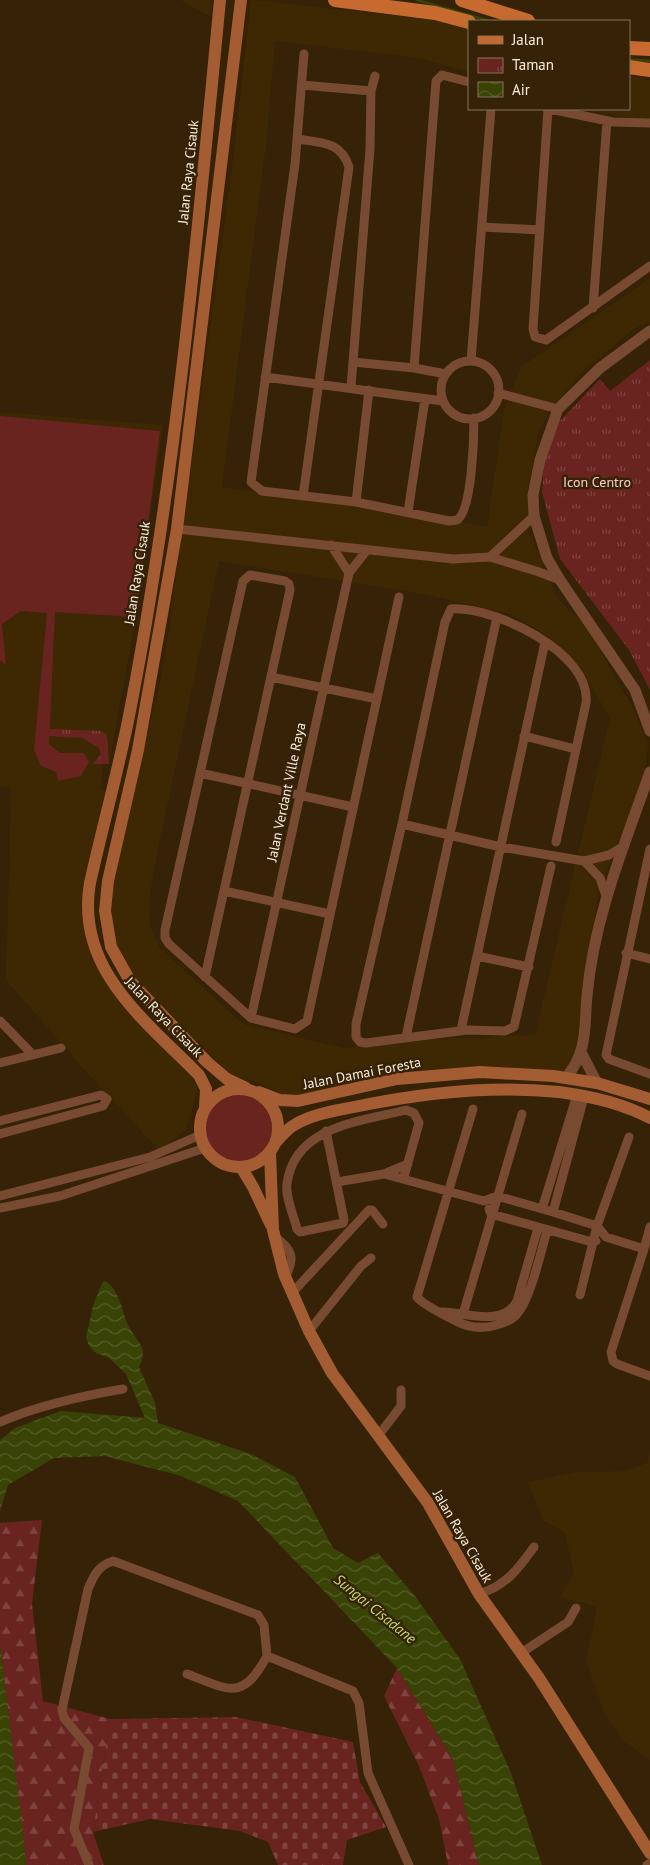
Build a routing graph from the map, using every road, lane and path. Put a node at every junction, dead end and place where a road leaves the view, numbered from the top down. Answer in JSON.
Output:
{"nodes":[{"id":1,"x":220,"y":0,"type":"edge"},
{"id":2,"x":241,"y":0,"type":"edge"},
{"id":3,"x":335,"y":0,"type":"edge"},
{"id":4,"x":462,"y":0,"type":"edge"},
{"id":5,"x":525,"y":20,"type":"edge"},
{"id":6,"x":468,"y":22,"type":"edge"},
{"id":7,"x":630,"y":48,"type":"edge"},
{"id":8,"x":650,"y":49,"type":"edge"},
{"id":9,"x":304,"y":54,"type":"dead end"},
{"id":10,"x":630,"y":67,"type":"edge"},
{"id":11,"x":650,"y":70,"type":"edge"},
{"id":12,"x":375,"y":76,"type":"dead end"},
{"id":13,"x":468,"y":82,"type":"edge"},
{"id":14,"x":302,"y":84,"type":"junction"},
{"id":15,"x":371,"y":91,"type":"junction"},
{"id":16,"x":491,"y":110,"type":"edge"},
{"id":17,"x":549,"y":110,"type":"edge"},
{"id":18,"x":554,"y":110,"type":"edge"},
{"id":19,"x":607,"y":121,"type":"junction"},
{"id":20,"x":650,"y":123,"type":"edge"},
{"id":21,"x":298,"y":139,"type":"junction"},
{"id":22,"x":482,"y":227,"type":"junction"},
{"id":23,"x":540,"y":230,"type":"junction"},
{"id":24,"x":650,"y":266,"type":"edge"},
{"id":25,"x":593,"y":308,"type":"junction"},
{"id":26,"x":650,"y":331,"type":"edge"},
{"id":27,"x":471,"y":361,"type":"junction"},
{"id":28,"x":353,"y":362,"type":"junction"},
{"id":29,"x":414,"y":368,"type":"junction"},
{"id":30,"x":446,"y":374,"type":"junction"},
{"id":31,"x":265,"y":377,"type":"junction"},
{"id":32,"x":319,"y":384,"type":"junction"},
{"id":33,"x":351,"y":388,"type":"junction"},
{"id":34,"x":369,"y":390,"type":"junction"},
{"id":35,"x":498,"y":393,"type":"junction"},
{"id":36,"x":425,"y":399,"type":"junction"},
{"id":37,"x":443,"y":401,"type":"junction"},
{"id":38,"x":558,"y":409,"type":"junction"},
{"id":39,"x":474,"y":418,"type":"junction"},
{"id":40,"x":303,"y":496,"type":"junction"},
{"id":41,"x":356,"y":502,"type":"junction"},
{"id":42,"x":408,"y":512,"type":"junction"},
{"id":43,"x":534,"y":516,"type":"junction"},
{"id":44,"x":177,"y":529,"type":"junction"},
{"id":45,"x":331,"y":545,"type":"junction"},
{"id":46,"x":367,"y":550,"type":"junction"},
{"id":47,"x":490,"y":557,"type":"junction"},
{"id":48,"x":349,"y":573,"type":"junction"},
{"id":49,"x":560,"y":580,"type":"junction"},
{"id":50,"x":399,"y":597,"type":"dead end"},
{"id":51,"x":497,"y":617,"type":"junction"},
{"id":52,"x":545,"y":642,"type":"junction"},
{"id":53,"x":271,"y":677,"type":"junction"},
{"id":54,"x":323,"y":688,"type":"junction"},
{"id":55,"x":377,"y":700,"type":"junction"},
{"id":56,"x":650,"y":730,"type":"edge"},
{"id":57,"x":524,"y":736,"type":"junction"},
{"id":58,"x":575,"y":750,"type":"junction"},
{"id":59,"x":650,"y":772,"type":"edge"},
{"id":60,"x":200,"y":773,"type":"junction"},
{"id":61,"x":248,"y":784,"type":"junction"},
{"id":62,"x":300,"y":796,"type":"junction"},
{"id":63,"x":353,"y":808,"type":"junction"},
{"id":64,"x":402,"y":824,"type":"junction"},
{"id":65,"x":450,"y":835,"type":"junction"},
{"id":66,"x":556,"y":842,"type":"dead end"},
{"id":67,"x":624,"y":846,"type":"junction"},
{"id":68,"x":502,"y":847,"type":"junction"},
{"id":69,"x":650,"y":849,"type":"edge"},
{"id":70,"x":584,"y":861,"type":"junction"},
{"id":71,"x":551,"y":866,"type":"dead end"},
{"id":72,"x":224,"y":891,"type":"junction"},
{"id":73,"x":606,"y":896,"type":"junction"},
{"id":74,"x":276,"y":903,"type":"junction"},
{"id":75,"x":330,"y":914,"type":"junction"},
{"id":76,"x":626,"y":953,"type":"junction"},
{"id":77,"x":477,"y":956,"type":"junction"},
{"id":78,"x":650,"y":959,"type":"edge"},
{"id":79,"x":529,"y":967,"type":"junction"},
{"id":80,"x":205,"y":977,"type":"junction"},
{"id":81,"x":251,"y":1018,"type":"junction"},
{"id":82,"x":0,"y":1021,"type":"edge"},
{"id":83,"x":461,"y":1030,"type":"junction"},
{"id":84,"x":406,"y":1036,"type":"junction"},
{"id":85,"x":61,"y":1048,"type":"dead end"},
{"id":86,"x":582,"y":1054,"type":"junction"},
{"id":87,"x":33,"y":1055,"type":"junction"},
{"id":88,"x":0,"y":1063,"type":"edge"},
{"id":89,"x":650,"y":1073,"type":"edge"},
{"id":90,"x":527,"y":1074,"type":"junction"},
{"id":91,"x":566,"y":1078,"type":"junction"},
{"id":92,"x":597,"y":1082,"type":"junction"},
{"id":93,"x":252,"y":1090,"type":"junction"},
{"id":94,"x":527,"y":1090,"type":"junction"},
{"id":95,"x":581,"y":1096,"type":"junction"},
{"id":96,"x":650,"y":1099,"type":"edge"},
{"id":97,"x":205,"y":1107,"type":"junction"},
{"id":98,"x":473,"y":1109,"type":"dead end"},
{"id":99,"x":522,"y":1114,"type":"dead end"},
{"id":100,"x":650,"y":1118,"type":"edge"},
{"id":101,"x":574,"y":1119,"type":"junction"},
{"id":102,"x":0,"y":1121,"type":"edge"},
{"id":103,"x":326,"y":1131,"type":"junction"},
{"id":104,"x":0,"y":1134,"type":"edge"},
{"id":105,"x":630,"y":1137,"type":"dead end"},
{"id":106,"x":202,"y":1142,"type":"junction"},
{"id":107,"x":273,"y":1147,"type":"junction"},
{"id":108,"x":408,"y":1164,"type":"junction"},
{"id":109,"x":240,"y":1168,"type":"junction"},
{"id":110,"x":384,"y":1174,"type":"junction"},
{"id":111,"x":404,"y":1178,"type":"junction"},
{"id":112,"x":337,"y":1182,"type":"junction"},
{"id":113,"x":449,"y":1192,"type":"junction"},
{"id":114,"x":12,"y":1194,"type":"junction"},
{"id":115,"x":0,"y":1196,"type":"edge"},
{"id":116,"x":496,"y":1196,"type":"junction"},
{"id":117,"x":484,"y":1201,"type":"junction"},
{"id":118,"x":15,"y":1206,"type":"junction"},
{"id":119,"x":0,"y":1208,"type":"edge"},
{"id":120,"x":542,"y":1209,"type":"junction"},
{"id":121,"x":553,"y":1212,"type":"junction"},
{"id":122,"x":491,"y":1214,"type":"junction"},
{"id":123,"x":383,"y":1224,"type":"dead end"},
{"id":124,"x":597,"y":1226,"type":"junction"},
{"id":125,"x":650,"y":1227,"type":"edge"},
{"id":126,"x":542,"y":1230,"type":"junction"},
{"id":127,"x":274,"y":1233,"type":"junction"},
{"id":128,"x":606,"y":1237,"type":"junction"},
{"id":129,"x":592,"y":1242,"type":"junction"},
{"id":130,"x":644,"y":1249,"type":"junction"},
{"id":131,"x":371,"y":1258,"type":"dead end"},
{"id":132,"x":292,"y":1293,"type":"junction"},
{"id":133,"x":580,"y":1295,"type":"dead end"},
{"id":134,"x":520,"y":1303,"type":"junction"},
{"id":135,"x":442,"y":1312,"type":"junction"},
{"id":136,"x":463,"y":1314,"type":"junction"},
{"id":137,"x":309,"y":1331,"type":"junction"},
{"id":138,"x":650,"y":1376,"type":"edge"},
{"id":139,"x":123,"y":1388,"type":"dead end"},
{"id":140,"x":401,"y":1390,"type":"dead end"},
{"id":141,"x":0,"y":1422,"type":"edge"},
{"id":142,"x":378,"y":1436,"type":"junction"},
{"id":143,"x":534,"y":1547,"type":"dead end"},
{"id":144,"x":480,"y":1594,"type":"junction"},
{"id":145,"x":576,"y":1608,"type":"dead end"},
{"id":146,"x":521,"y":1653,"type":"junction"},
{"id":147,"x":267,"y":1656,"type":"junction"},
{"id":148,"x":187,"y":1674,"type":"dead end"},
{"id":149,"x":649,"y":1851,"type":"edge"},
{"id":150,"x":650,"y":1863,"type":"edge"},
{"id":151,"x":89,"y":1865,"type":"edge"},
{"id":152,"x":409,"y":1865,"type":"edge"},
{"id":153,"x":646,"y":1865,"type":"edge"}],
"edges":[{"from":1,"to":97,"type":"main road","name":"Jalan Raya Cisauk"},
{"from":2,"to":44,"type":"main road","name":"Jalan Raya Cisauk"},
{"from":3,"to":6,"type":"main road"},
{"from":4,"to":5,"type":"main road"},
{"from":7,"to":8,"type":"main road"},
{"from":9,"to":14,"type":"street"},
{"from":10,"to":11,"type":"main road"},
{"from":12,"to":15,"type":"street"},
{"from":13,"to":29,"type":"street"},
{"from":14,"to":15,"type":"street"},
{"from":14,"to":21,"type":"street"},
{"from":15,"to":28,"type":"street"},
{"from":16,"to":22,"type":"street"},
{"from":17,"to":23,"type":"street"},
{"from":18,"to":19,"type":"street"},
{"from":19,"to":20,"type":"street"},
{"from":19,"to":25,"type":"street"},
{"from":21,"to":31,"type":"street"},
{"from":21,"to":32,"type":"street"},
{"from":22,"to":23,"type":"street"},
{"from":22,"to":27,"type":"street"},
{"from":23,"to":25,"type":"street"},
{"from":24,"to":25,"type":"street"},
{"from":26,"to":38,"type":"street"},
{"from":27,"to":30,"type":"street"},
{"from":27,"to":35,"type":"street"},
{"from":28,"to":29,"type":"street"},
{"from":28,"to":33,"type":"street"},
{"from":29,"to":30,"type":"street"},
{"from":30,"to":37,"type":"street"},
{"from":31,"to":32,"type":"street"},
{"from":31,"to":40,"type":"street"},
{"from":32,"to":33,"type":"street"},
{"from":32,"to":40,"type":"street"},
{"from":33,"to":34,"type":"street"},
{"from":34,"to":36,"type":"street"},
{"from":34,"to":41,"type":"street"},
{"from":35,"to":38,"type":"street"},
{"from":35,"to":39,"type":"street"},
{"from":36,"to":37,"type":"street"},
{"from":36,"to":42,"type":"street"},
{"from":37,"to":39,"type":"street"},
{"from":38,"to":43,"type":"street"},
{"from":39,"to":42,"type":"street"},
{"from":40,"to":41,"type":"street"},
{"from":41,"to":42,"type":"street"},
{"from":43,"to":47,"type":"street"},
{"from":43,"to":49,"type":"street"},
{"from":44,"to":45,"type":"street"},
{"from":44,"to":93,"type":"main road","name":"Jalan Raya Cisauk"},
{"from":45,"to":46,"type":"street"},
{"from":45,"to":48,"type":"street"},
{"from":46,"to":47,"type":"street"},
{"from":46,"to":48,"type":"street","name":"Jalan Verdant Ville Raya"},
{"from":47,"to":49,"type":"street"},
{"from":48,"to":54,"type":"street","name":"Jalan Verdant Ville Raya"},
{"from":49,"to":56,"type":"street"},
{"from":50,"to":55,"type":"street"},
{"from":51,"to":52,"type":"street"},
{"from":51,"to":64,"type":"street"},
{"from":51,"to":65,"type":"street"},
{"from":52,"to":57,"type":"street"},
{"from":52,"to":58,"type":"street"},
{"from":53,"to":54,"type":"street"},
{"from":53,"to":60,"type":"street"},
{"from":53,"to":61,"type":"street"},
{"from":54,"to":55,"type":"street"},
{"from":54,"to":62,"type":"street","name":"Jalan Verdant Ville Raya"},
{"from":55,"to":63,"type":"street"},
{"from":57,"to":58,"type":"street"},
{"from":57,"to":68,"type":"street"},
{"from":58,"to":66,"type":"street"},
{"from":59,"to":67,"type":"street"},
{"from":60,"to":61,"type":"street"},
{"from":60,"to":80,"type":"street"},
{"from":61,"to":62,"type":"street"},
{"from":61,"to":72,"type":"street"},
{"from":62,"to":63,"type":"street"},
{"from":62,"to":74,"type":"street","name":"Jalan Verdant Ville Raya"},
{"from":63,"to":75,"type":"street"},
{"from":64,"to":65,"type":"street"},
{"from":64,"to":84,"type":"street"},
{"from":65,"to":68,"type":"street"},
{"from":65,"to":84,"type":"street"},
{"from":67,"to":70,"type":"street"},
{"from":67,"to":73,"type":"street"},
{"from":68,"to":70,"type":"street"},
{"from":68,"to":77,"type":"street"},
{"from":69,"to":76,"type":"street"},
{"from":70,"to":73,"type":"street"},
{"from":71,"to":79,"type":"street"},
{"from":72,"to":74,"type":"street"},
{"from":72,"to":80,"type":"street"},
{"from":73,"to":86,"type":"street"},
{"from":74,"to":75,"type":"street"},
{"from":74,"to":81,"type":"street","name":"Jalan Verdant Ville Raya"},
{"from":75,"to":81,"type":"street"},
{"from":76,"to":78,"type":"street"},
{"from":76,"to":89,"type":"street"},
{"from":77,"to":79,"type":"street"},
{"from":77,"to":83,"type":"street"},
{"from":79,"to":83,"type":"street"},
{"from":80,"to":81,"type":"street"},
{"from":82,"to":87,"type":"street"},
{"from":83,"to":84,"type":"street"},
{"from":85,"to":87,"type":"street"},
{"from":86,"to":91,"type":"street"},
{"from":86,"to":92,"type":"street"},
{"from":87,"to":88,"type":"street"},
{"from":90,"to":91,"type":"main road","name":"Jalan Damai Foresta"},
{"from":90,"to":93,"type":"main road","name":"Jalan Damai Foresta"},
{"from":90,"to":94,"type":"main road"},
{"from":91,"to":92,"type":"main road","name":"Jalan Damai Foresta"},
{"from":92,"to":96,"type":"main road","name":"Jalan Damai Foresta"},
{"from":93,"to":97,"type":"main road"},
{"from":93,"to":107,"type":"main road"},
{"from":94,"to":95,"type":"main road"},
{"from":94,"to":107,"type":"main road"},
{"from":95,"to":100,"type":"main road"},
{"from":95,"to":101,"type":"street"},
{"from":97,"to":106,"type":"main road"},
{"from":98,"to":113,"type":"street"},
{"from":99,"to":116,"type":"street"},
{"from":101,"to":120,"type":"street"},
{"from":101,"to":121,"type":"street"},
{"from":102,"to":104,"type":"street"},
{"from":103,"to":108,"type":"street"},
{"from":103,"to":112,"type":"street"},
{"from":103,"to":112,"type":"street"},
{"from":105,"to":124,"type":"street"},
{"from":106,"to":109,"type":"main road"},
{"from":106,"to":114,"type":"street"},
{"from":106,"to":118,"type":"street"},
{"from":107,"to":109,"type":"main road"},
{"from":107,"to":127,"type":"main road","name":"Jalan Raya Cisauk"},
{"from":108,"to":110,"type":"street"},
{"from":108,"to":111,"type":"street"},
{"from":109,"to":127,"type":"main road","name":"Jalan Raya Cisauk"},
{"from":110,"to":111,"type":"street"},
{"from":110,"to":112,"type":"street"},
{"from":111,"to":113,"type":"street"},
{"from":113,"to":117,"type":"street"},
{"from":113,"to":135,"type":"street"},
{"from":114,"to":115,"type":"street"},
{"from":114,"to":118,"type":"street"},
{"from":116,"to":117,"type":"street"},
{"from":116,"to":120,"type":"street"},
{"from":116,"to":122,"type":"street"},
{"from":117,"to":122,"type":"street"},
{"from":118,"to":119,"type":"street"},
{"from":120,"to":121,"type":"street"},
{"from":121,"to":124,"type":"street"},
{"from":122,"to":126,"type":"street"},
{"from":122,"to":136,"type":"street"},
{"from":123,"to":132,"type":"street"},
{"from":124,"to":128,"type":"street"},
{"from":124,"to":129,"type":"street"},
{"from":125,"to":130,"type":"street"},
{"from":126,"to":129,"type":"street"},
{"from":126,"to":134,"type":"street"},
{"from":127,"to":132,"type":"main road","name":"Jalan Raya Cisauk"},
{"from":128,"to":129,"type":"street"},
{"from":128,"to":130,"type":"street"},
{"from":129,"to":133,"type":"street"},
{"from":130,"to":138,"type":"street"},
{"from":131,"to":137,"type":"street"},
{"from":132,"to":137,"type":"main road","name":"Jalan Raya Cisauk"},
{"from":134,"to":135,"type":"street"},
{"from":134,"to":136,"type":"street"},
{"from":135,"to":136,"type":"street"},
{"from":137,"to":142,"type":"main road","name":"Jalan Raya Cisauk"},
{"from":139,"to":141,"type":"street"},
{"from":140,"to":142,"type":"street"},
{"from":142,"to":144,"type":"main road","name":"Jalan Raya Cisauk"},
{"from":143,"to":144,"type":"street"},
{"from":144,"to":146,"type":"main road","name":"Jalan Raya Cisauk"},
{"from":145,"to":146,"type":"street"},
{"from":146,"to":149,"type":"main road","name":"Jalan Raya Cisauk"},
{"from":147,"to":148,"type":"street"},
{"from":147,"to":151,"type":"street"},
{"from":147,"to":152,"type":"street"},
{"from":149,"to":153,"type":"main road","name":"Jalan Raya Cisauk"},
{"from":150,"to":153,"type":"street"}]}
